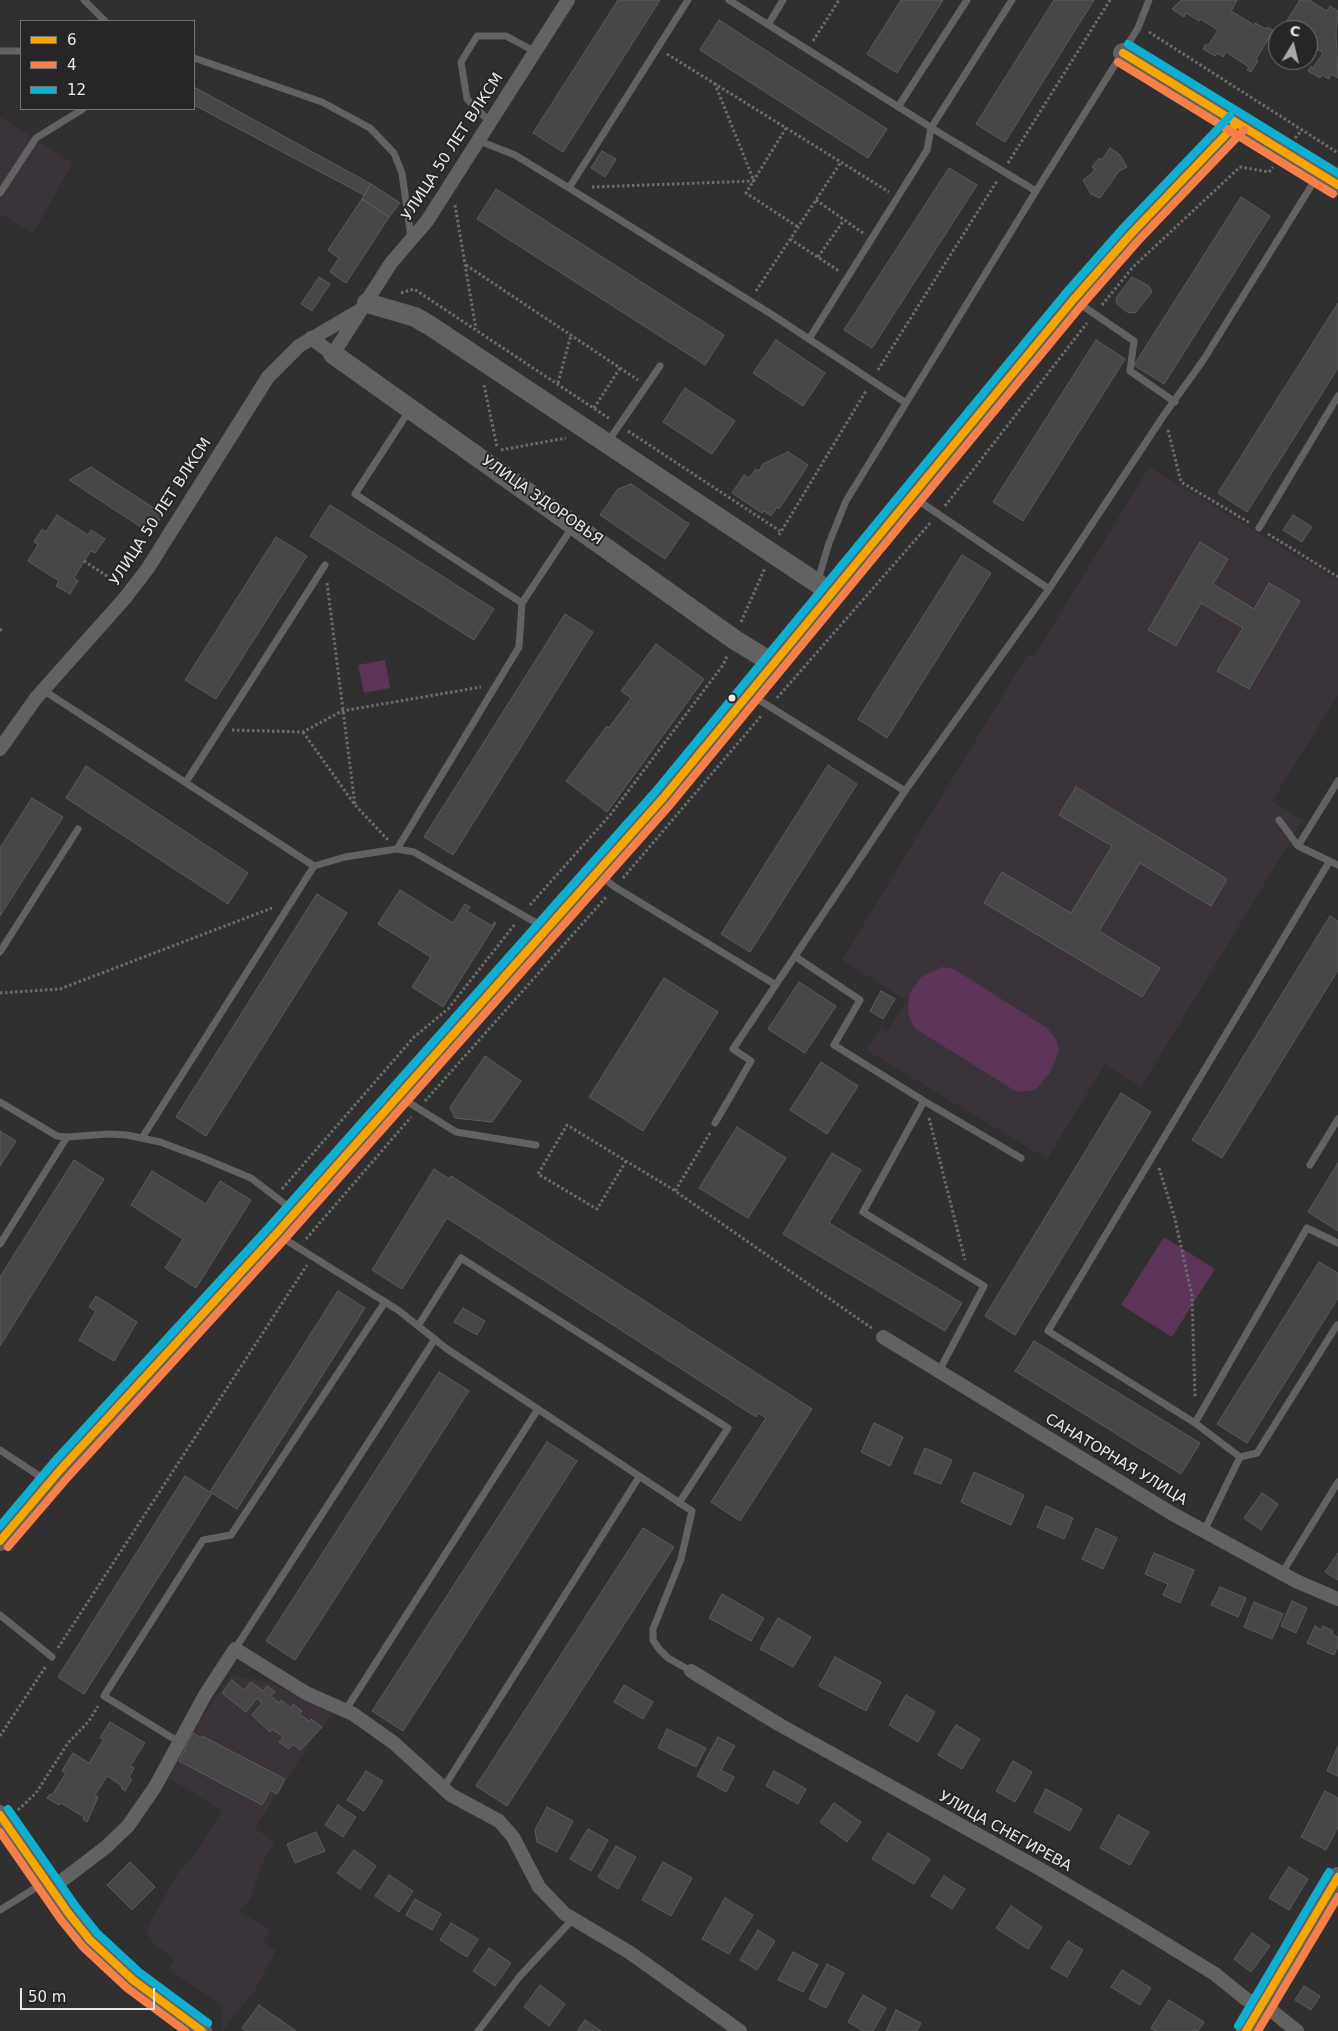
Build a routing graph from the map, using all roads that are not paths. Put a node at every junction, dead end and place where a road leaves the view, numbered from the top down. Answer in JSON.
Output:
{"nodes":[{"id":1,"x":84,"y":0,"type":"edge"},
{"id":2,"x":568,"y":0,"type":"edge"},
{"id":3,"x":688,"y":0,"type":"edge"},
{"id":4,"x":729,"y":0,"type":"edge"},
{"id":5,"x":783,"y":0,"type":"edge"},
{"id":6,"x":967,"y":0,"type":"edge"},
{"id":7,"x":1012,"y":0,"type":"edge"},
{"id":8,"x":1150,"y":0,"type":"edge"},
{"id":9,"x":104,"y":20,"type":"edge"},
{"id":10,"x":768,"y":25,"type":"junction"},
{"id":11,"x":0,"y":51,"type":"edge"},
{"id":12,"x":20,"y":51,"type":"edge"},
{"id":13,"x":534,"y":51,"type":"junction"},
{"id":14,"x":1123,"y":53,"type":"junction"},
{"id":15,"x":195,"y":58,"type":"edge"},
{"id":16,"x":195,"y":64,"type":"edge"},
{"id":17,"x":211,"y":65,"type":"junction"},
{"id":18,"x":898,"y":107,"type":"junction"},
{"id":19,"x":81,"y":110,"type":"edge"},
{"id":20,"x":489,"y":121,"type":"junction"},
{"id":21,"x":1237,"y":122,"type":"junction"},
{"id":22,"x":930,"y":128,"type":"junction"},
{"id":23,"x":477,"y":140,"type":"junction"},
{"id":24,"x":1320,"y":173,"type":"junction"},
{"id":25,"x":1338,"y":185,"type":"edge"},
{"id":26,"x":569,"y":188,"type":"junction"},
{"id":27,"x":1036,"y":191,"type":"junction"},
{"id":28,"x":0,"y":193,"type":"edge"},
{"id":29,"x":411,"y":238,"type":"junction"},
{"id":30,"x":1073,"y":300,"type":"junction"},
{"id":31,"x":364,"y":306,"type":"junction"},
{"id":32,"x":311,"y":338,"type":"junction"},
{"id":33,"x":808,"y":339,"type":"junction"},
{"id":34,"x":333,"y":354,"type":"junction"},
{"id":35,"x":660,"y":366,"type":"dead end"},
{"id":36,"x":1338,"y":396,"type":"edge"},
{"id":37,"x":1175,"y":402,"type":"junction"},
{"id":38,"x":906,"y":403,"type":"junction"},
{"id":39,"x":411,"y":409,"type":"junction"},
{"id":40,"x":600,"y":438,"type":"junction"},
{"id":41,"x":911,"y":496,"type":"junction"},
{"id":42,"x":574,"y":524,"type":"junction"},
{"id":43,"x":1259,"y":528,"type":"road end"},
{"id":44,"x":325,"y":565,"type":"road end"},
{"id":45,"x":824,"y":588,"type":"junction"},
{"id":46,"x":1049,"y":590,"type":"junction"},
{"id":47,"x":522,"y":603,"type":"junction"},
{"id":48,"x":773,"y":664,"type":"junction"},
{"id":49,"x":43,"y":690,"type":"junction"},
{"id":50,"x":749,"y":693,"type":"junction"},
{"id":51,"x":3,"y":740,"type":"edge"},
{"id":52,"x":1338,"y":781,"type":"edge"},
{"id":53,"x":186,"y":782,"type":"junction"},
{"id":54,"x":906,"y":791,"type":"junction"},
{"id":55,"x":1279,"y":820,"type":"dead end"},
{"id":56,"x":78,"y":829,"type":"dead end"},
{"id":57,"x":1298,"y":846,"type":"junction"},
{"id":58,"x":396,"y":849,"type":"junction"},
{"id":59,"x":1329,"y":862,"type":"junction"},
{"id":60,"x":1338,"y":865,"type":"edge"},
{"id":61,"x":314,"y":866,"type":"junction"},
{"id":62,"x":595,"y":872,"type":"junction"},
{"id":63,"x":546,"y":929,"type":"junction"},
{"id":64,"x":0,"y":952,"type":"edge"},
{"id":65,"x":796,"y":957,"type":"junction"},
{"id":66,"x":776,"y":984,"type":"junction"},
{"id":67,"x":397,"y":1095,"type":"junction"},
{"id":68,"x":924,"y":1100,"type":"junction"},
{"id":69,"x":0,"y":1102,"type":"edge"},
{"id":70,"x":1338,"y":1119,"type":"edge"},
{"id":71,"x":716,"y":1123,"type":"road end"},
{"id":72,"x":67,"y":1137,"type":"junction"},
{"id":73,"x":142,"y":1138,"type":"junction"},
{"id":74,"x":536,"y":1145,"type":"dead end"},
{"id":75,"x":1021,"y":1158,"type":"dead end"},
{"id":76,"x":1310,"y":1165,"type":"dead end"},
{"id":77,"x":295,"y":1212,"type":"junction"},
{"id":78,"x":276,"y":1234,"type":"junction"},
{"id":79,"x":1338,"y":1243,"type":"edge"},
{"id":80,"x":0,"y":1244,"type":"edge"},
{"id":81,"x":385,"y":1302,"type":"junction"},
{"id":82,"x":1337,"y":1325,"type":"edge"},
{"id":83,"x":418,"y":1326,"type":"junction"},
{"id":84,"x":883,"y":1337,"type":"road end"},
{"id":85,"x":434,"y":1339,"type":"junction"},
{"id":86,"x":939,"y":1371,"type":"junction"},
{"id":87,"x":538,"y":1409,"type":"junction"},
{"id":88,"x":1195,"y":1423,"type":"junction"},
{"id":89,"x":0,"y":1450,"type":"edge"},
{"id":90,"x":1240,"y":1457,"type":"junction"},
{"id":91,"x":640,"y":1477,"type":"junction"},
{"id":92,"x":1338,"y":1482,"type":"edge"},
{"id":93,"x":50,"y":1483,"type":"junction"},
{"id":94,"x":679,"y":1503,"type":"junction"},
{"id":95,"x":1204,"y":1531,"type":"junction"},
{"id":96,"x":0,"y":1541,"type":"edge"},
{"id":97,"x":1282,"y":1573,"type":"junction"},
{"id":98,"x":1338,"y":1598,"type":"edge"},
{"id":99,"x":0,"y":1615,"type":"edge"},
{"id":100,"x":235,"y":1649,"type":"junction"},
{"id":101,"x":52,"y":1657,"type":"road end"},
{"id":102,"x":691,"y":1671,"type":"joint"},
{"id":103,"x":345,"y":1710,"type":"junction"},
{"id":104,"x":179,"y":1742,"type":"junction"},
{"id":105,"x":444,"y":1787,"type":"junction"},
{"id":106,"x":2,"y":1818,"type":"edge"},
{"id":107,"x":1338,"y":1877,"type":"edge"},
{"id":108,"x":48,"y":1886,"type":"junction"},
{"id":109,"x":0,"y":1910,"type":"edge"},
{"id":110,"x":573,"y":1919,"type":"junction"},
{"id":111,"x":1263,"y":2004,"type":"junction"},
{"id":112,"x":202,"y":2031,"type":"edge"},
{"id":113,"x":478,"y":2031,"type":"edge"},
{"id":114,"x":740,"y":2031,"type":"edge"},
{"id":115,"x":1246,"y":2031,"type":"edge"},
{"id":116,"x":1297,"y":2031,"type":"edge"}],
"edges":[{"from":1,"to":9,"type":"lane"},
{"from":2,"to":13,"type":"street","name":"УЛИЦА 50 ЛЕТ ВЛКСМ"},
{"from":3,"to":26,"type":"lane"},
{"from":4,"to":10,"type":"lane"},
{"from":5,"to":10,"type":"lane"},
{"from":6,"to":18,"type":"lane"},
{"from":7,"to":22,"type":"lane"},
{"from":8,"to":14,"type":"lane"},
{"from":10,"to":18,"type":"lane"},
{"from":11,"to":12,"type":"lane"},
{"from":13,"to":20,"type":"street","name":"УЛИЦА 50 ЛЕТ ВЛКСМ"},
{"from":13,"to":20,"type":"lane"},
{"from":14,"to":21,"type":"street"},
{"from":14,"to":27,"type":"lane"},
{"from":15,"to":17,"type":"lane"},
{"from":16,"to":17,"type":"lane"},
{"from":17,"to":29,"type":"lane"},
{"from":18,"to":22,"type":"lane"},
{"from":19,"to":28,"type":"lane"},
{"from":20,"to":23,"type":"street","name":"УЛИЦА 50 ЛЕТ ВЛКСМ"},
{"from":21,"to":24,"type":"street"},
{"from":21,"to":30,"type":"street"},
{"from":22,"to":27,"type":"lane"},
{"from":22,"to":33,"type":"lane"},
{"from":23,"to":26,"type":"lane"},
{"from":23,"to":29,"type":"street","name":"УЛИЦА 50 ЛЕТ ВЛКСМ"},
{"from":24,"to":25,"type":"street"},
{"from":24,"to":37,"type":"lane"},
{"from":26,"to":33,"type":"lane"},
{"from":27,"to":38,"type":"lane"},
{"from":29,"to":31,"type":"street","name":"УЛИЦА 50 ЛЕТ ВЛКСМ"},
{"from":30,"to":37,"type":"lane"},
{"from":30,"to":41,"type":"street"},
{"from":31,"to":32,"type":"street","name":"УЛИЦА 50 ЛЕТ ВЛКСМ"},
{"from":31,"to":34,"type":"street","name":"УЛИЦА 50 ЛЕТ ВЛКСМ"},
{"from":31,"to":40,"type":"street"},
{"from":32,"to":34,"type":"street","name":"УЛИЦА ЗДОРОВЬЯ"},
{"from":32,"to":49,"type":"street","name":"УЛИЦА 50 ЛЕТ ВЛКСМ"},
{"from":33,"to":38,"type":"lane"},
{"from":34,"to":39,"type":"street","name":"УЛИЦА ЗДОРОВЬЯ"},
{"from":35,"to":40,"type":"lane"},
{"from":36,"to":43,"type":"lane"},
{"from":37,"to":46,"type":"lane"},
{"from":38,"to":45,"type":"lane"},
{"from":39,"to":42,"type":"street","name":"УЛИЦА ЗДОРОВЬЯ"},
{"from":39,"to":47,"type":"lane"},
{"from":40,"to":45,"type":"street"},
{"from":41,"to":45,"type":"street"},
{"from":41,"to":46,"type":"lane"},
{"from":42,"to":47,"type":"lane"},
{"from":42,"to":48,"type":"street","name":"УЛИЦА ЗДОРОВЬЯ"},
{"from":44,"to":53,"type":"lane"},
{"from":45,"to":48,"type":"street"},
{"from":46,"to":54,"type":"lane"},
{"from":47,"to":58,"type":"lane"},
{"from":48,"to":50,"type":"street"},
{"from":49,"to":51,"type":"street","name":"УЛИЦА 50 ЛЕТ ВЛКСМ"},
{"from":49,"to":53,"type":"lane"},
{"from":50,"to":54,"type":"lane"},
{"from":50,"to":62,"type":"street"},
{"from":52,"to":57,"type":"lane"},
{"from":53,"to":61,"type":"lane"},
{"from":54,"to":65,"type":"lane"},
{"from":55,"to":57,"type":"lane"},
{"from":56,"to":64,"type":"lane"},
{"from":57,"to":59,"type":"lane"},
{"from":58,"to":61,"type":"lane"},
{"from":58,"to":63,"type":"lane"},
{"from":59,"to":60,"type":"lane"},
{"from":59,"to":88,"type":"lane"},
{"from":61,"to":73,"type":"lane"},
{"from":62,"to":63,"type":"street"},
{"from":62,"to":66,"type":"lane"},
{"from":63,"to":67,"type":"street"},
{"from":65,"to":66,"type":"lane"},
{"from":65,"to":68,"type":"lane"},
{"from":66,"to":71,"type":"lane"},
{"from":67,"to":74,"type":"lane"},
{"from":67,"to":77,"type":"street"},
{"from":68,"to":75,"type":"lane"},
{"from":68,"to":86,"type":"lane"},
{"from":69,"to":72,"type":"lane"},
{"from":70,"to":76,"type":"lane"},
{"from":72,"to":73,"type":"lane"},
{"from":72,"to":80,"type":"lane"},
{"from":73,"to":77,"type":"lane"},
{"from":77,"to":78,"type":"street"},
{"from":78,"to":81,"type":"lane"},
{"from":78,"to":93,"type":"street"},
{"from":79,"to":88,"type":"lane"},
{"from":81,"to":83,"type":"lane"},
{"from":81,"to":104,"type":"lane"},
{"from":82,"to":90,"type":"lane"},
{"from":83,"to":85,"type":"lane"},
{"from":83,"to":94,"type":"lane"},
{"from":84,"to":86,"type":"street","name":"САНАТОРНАЯ УЛИЦА"},
{"from":85,"to":87,"type":"lane"},
{"from":85,"to":100,"type":"lane"},
{"from":86,"to":95,"type":"street","name":"САНАТОРНАЯ УЛИЦА"},
{"from":87,"to":91,"type":"lane"},
{"from":87,"to":103,"type":"lane"},
{"from":88,"to":90,"type":"lane"},
{"from":89,"to":93,"type":"lane"},
{"from":90,"to":95,"type":"lane"},
{"from":91,"to":94,"type":"lane"},
{"from":91,"to":105,"type":"lane"},
{"from":92,"to":97,"type":"lane"},
{"from":93,"to":96,"type":"street"},
{"from":94,"to":102,"type":"lane"},
{"from":95,"to":97,"type":"street","name":"САНАТОРНАЯ УЛИЦА"},
{"from":97,"to":98,"type":"street","name":"САНАТОРНАЯ УЛИЦА"},
{"from":99,"to":101,"type":"lane"},
{"from":100,"to":103,"type":"street"},
{"from":100,"to":104,"type":"street"},
{"from":102,"to":111,"type":"street","name":"УЛИЦА СНЕГИРЕВА"},
{"from":103,"to":105,"type":"street"},
{"from":104,"to":108,"type":"street"},
{"from":105,"to":110,"type":"street"},
{"from":106,"to":108,"type":"street"},
{"from":107,"to":111,"type":"street"},
{"from":108,"to":109,"type":"lane"},
{"from":108,"to":112,"type":"street"},
{"from":110,"to":113,"type":"lane"},
{"from":110,"to":114,"type":"street"},
{"from":111,"to":115,"type":"street"},
{"from":111,"to":116,"type":"street","name":"УЛИЦА СНЕГИРЕВА"}]}
